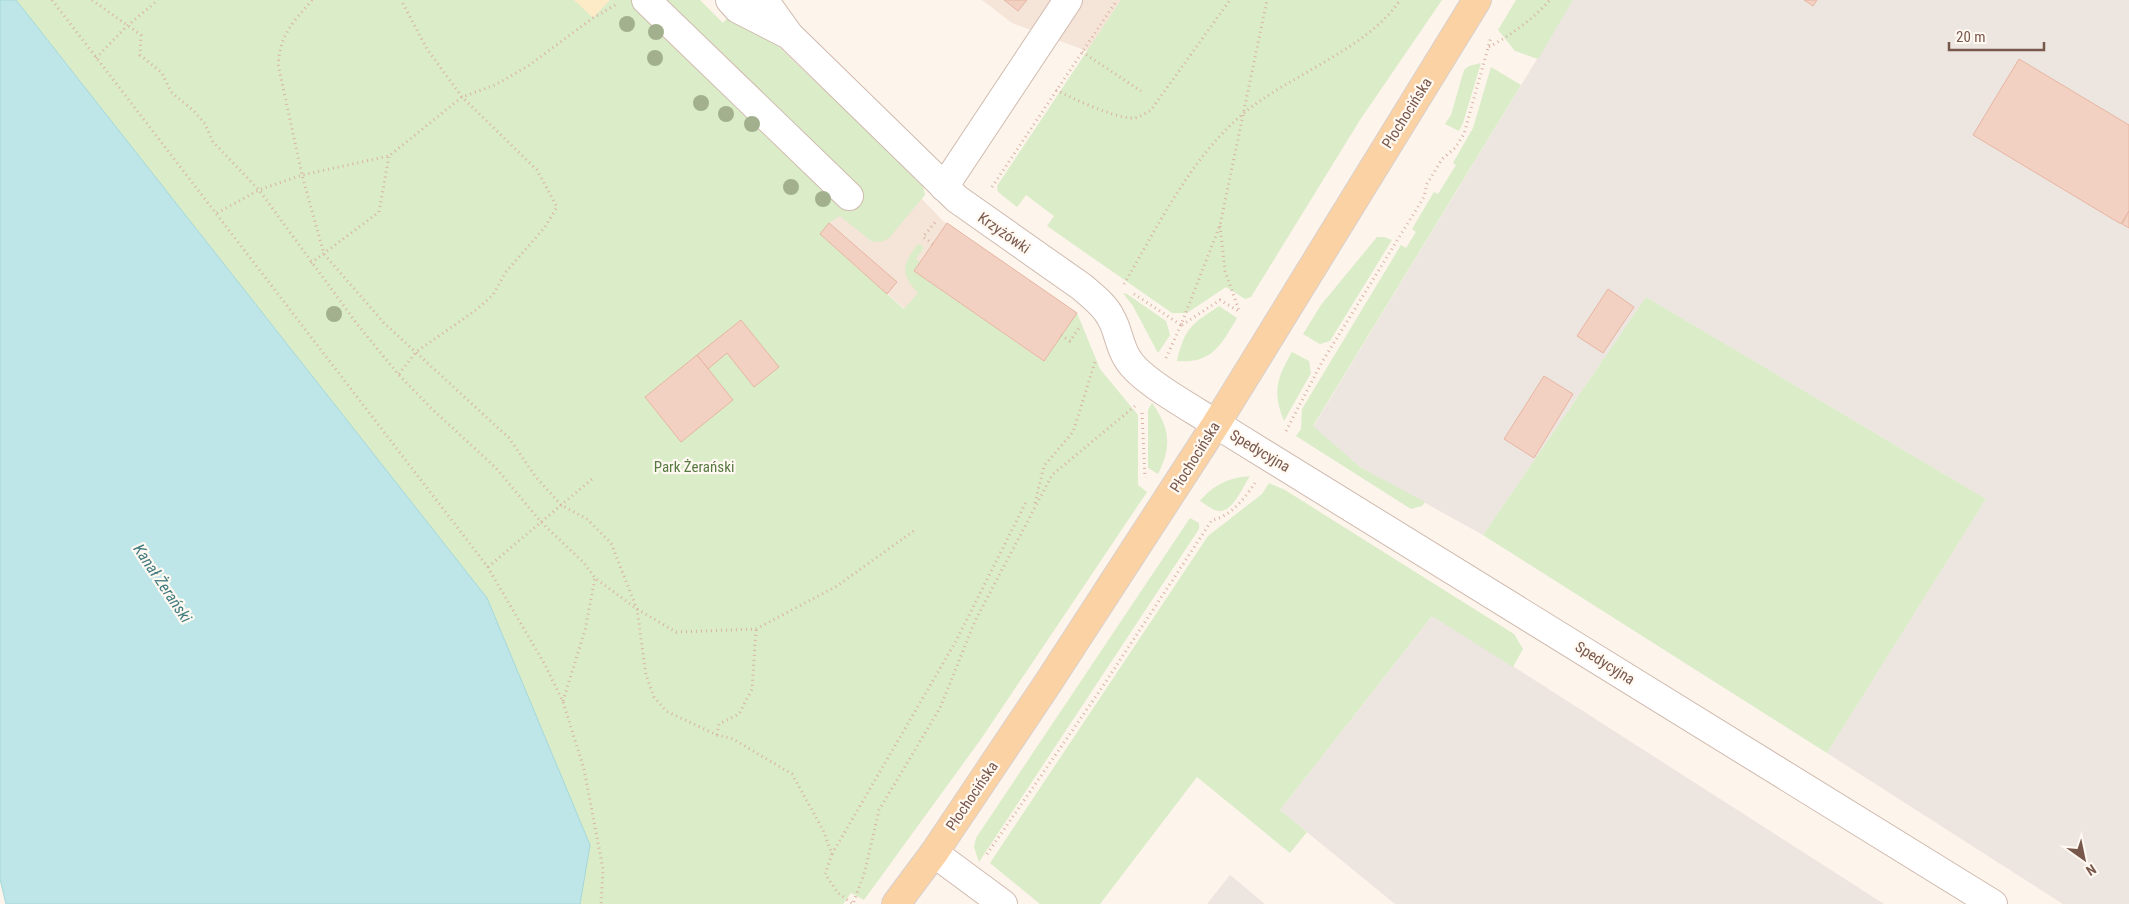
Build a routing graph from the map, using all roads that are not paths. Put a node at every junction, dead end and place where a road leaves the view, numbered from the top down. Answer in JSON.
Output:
{"nodes":[{"id":1,"x":646,"y":0,"type":"edge"},
{"id":2,"x":730,"y":0,"type":"edge"},
{"id":3,"x":764,"y":0,"type":"edge"},
{"id":4,"x":1068,"y":0,"type":"edge"},
{"id":5,"x":1476,"y":0,"type":"edge"},
{"id":6,"x":789,"y":35,"type":"junction"},
{"id":7,"x":944,"y":187,"type":"junction"},
{"id":8,"x":849,"y":196,"type":"dead end"},
{"id":9,"x":1216,"y":424,"type":"junction"},
{"id":10,"x":934,"y":853,"type":"junction"},
{"id":11,"x":896,"y":904,"type":"edge"},
{"id":12,"x":1003,"y":904,"type":"edge"},
{"id":13,"x":1993,"y":904,"type":"edge"}],
"edges":[{"from":1,"to":8,"type":"street"},
{"from":2,"to":6,"type":"street"},
{"from":3,"to":6,"type":"street"},
{"from":4,"to":7,"type":"street"},
{"from":5,"to":9,"type":"main road","name":"Płochocińska"},
{"from":6,"to":7,"type":"street","name":"Krzyżówki"},
{"from":7,"to":9,"type":"street","name":"Krzyżówki"},
{"from":9,"to":10,"type":"main road","name":"Płochocińska"},
{"from":9,"to":13,"type":"street","name":"Spedycyjna"},
{"from":10,"to":11,"type":"main road","name":"Płochocińska"},
{"from":10,"to":12,"type":"street"}]}
